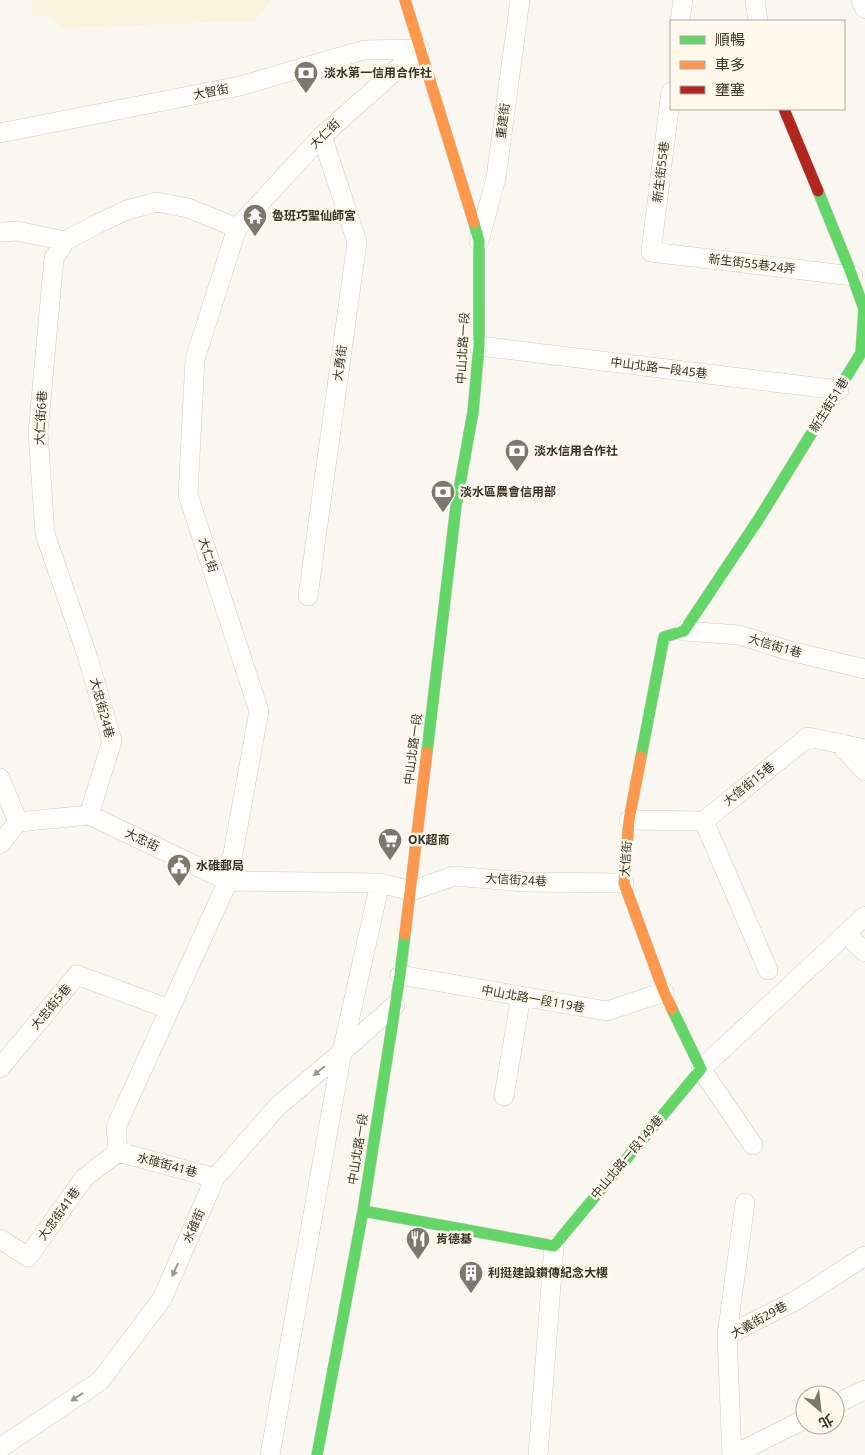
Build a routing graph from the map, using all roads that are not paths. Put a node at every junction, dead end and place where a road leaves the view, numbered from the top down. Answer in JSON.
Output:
{"nodes":[{"id":1,"x":405,"y":0,"type":"edge"},
{"id":2,"x":520,"y":0,"type":"edge"},
{"id":3,"x":683,"y":0,"type":"edge"},
{"id":4,"x":755,"y":0,"type":"edge"},
{"id":5,"x":861,"y":0,"type":"edge"},
{"id":6,"x":865,"y":10,"type":"edge"},
{"id":7,"x":680,"y":20,"type":"edge"},
{"id":8,"x":758,"y":20,"type":"edge"},
{"id":9,"x":420,"y":49,"type":"junction"},
{"id":10,"x":670,"y":100,"type":"edge"},
{"id":11,"x":784,"y":110,"type":"edge"},
{"id":12,"x":0,"y":133,"type":"edge"},
{"id":13,"x":322,"y":136,"type":"junction"},
{"id":14,"x":237,"y":228,"type":"junction"},
{"id":15,"x":0,"y":232,"type":"edge"},
{"id":16,"x":65,"y":240,"type":"junction"},
{"id":17,"x":479,"y":241,"type":"junction"},
{"id":18,"x":651,"y":252,"type":"joint"},
{"id":19,"x":853,"y":276,"type":"junction"},
{"id":20,"x":479,"y":346,"type":"junction"},
{"id":21,"x":863,"y":354,"type":"edge"},
{"id":22,"x":839,"y":390,"type":"junction"},
{"id":23,"x":308,"y":596,"type":"dead end"},
{"id":24,"x":684,"y":631,"type":"junction"},
{"id":25,"x":88,"y":658,"type":"joint"},
{"id":26,"x":865,"y":669,"type":"edge"},
{"id":27,"x":838,"y":743,"type":"junction"},
{"id":28,"x":865,"y":749,"type":"edge"},
{"id":29,"x":865,"y":771,"type":"edge"},
{"id":30,"x":0,"y":778,"type":"edge"},
{"id":31,"x":89,"y":815,"type":"junction"},
{"id":32,"x":628,"y":820,"type":"junction"},
{"id":33,"x":704,"y":821,"type":"junction"},
{"id":34,"x":18,"y":822,"type":"junction"},
{"id":35,"x":0,"y":844,"type":"edge"},
{"id":36,"x":228,"y":881,"type":"junction"},
{"id":37,"x":380,"y":882,"type":"junction"},
{"id":38,"x":624,"y":883,"type":"junction"},
{"id":39,"x":411,"y":892,"type":"junction"},
{"id":40,"x":865,"y":916,"type":"edge"},
{"id":41,"x":846,"y":934,"type":"junction"},
{"id":42,"x":865,"y":952,"type":"edge"},
{"id":43,"x":768,"y":970,"type":"dead end"},
{"id":44,"x":400,"y":975,"type":"junction"},
{"id":45,"x":664,"y":992,"type":"junction"},
{"id":46,"x":520,"y":996,"type":"junction"},
{"id":47,"x":395,"y":1004,"type":"junction"},
{"id":48,"x":169,"y":1009,"type":"junction"},
{"id":49,"x":342,"y":1052,"type":"junction"},
{"id":50,"x":0,"y":1068,"type":"edge"},
{"id":51,"x":701,"y":1069,"type":"junction"},
{"id":52,"x":504,"y":1096,"type":"dead end"},
{"id":53,"x":753,"y":1145,"type":"dead end"},
{"id":54,"x":118,"y":1152,"type":"junction"},
{"id":55,"x":215,"y":1178,"type":"junction"},
{"id":56,"x":745,"y":1203,"type":"dead end"},
{"id":57,"x":363,"y":1211,"type":"junction"},
{"id":58,"x":0,"y":1239,"type":"edge"},
{"id":59,"x":554,"y":1246,"type":"junction"},
{"id":60,"x":865,"y":1256,"type":"edge"},
{"id":61,"x":727,"y":1334,"type":"junction"},
{"id":62,"x":865,"y":1390,"type":"edge"},
{"id":63,"x":845,"y":1399,"type":"edge"},
{"id":64,"x":795,"y":1424,"type":"edge"},
{"id":65,"x":2,"y":1442,"type":"edge"},
{"id":66,"x":270,"y":1455,"type":"edge"},
{"id":67,"x":317,"y":1455,"type":"edge"},
{"id":68,"x":538,"y":1455,"type":"edge"},
{"id":69,"x":733,"y":1455,"type":"edge"}],
"edges":[{"from":1,"to":9,"type":"street","name":"中山北路一段"},
{"from":2,"to":17,"type":"street","name":"重建街"},
{"from":3,"to":7,"type":"street"},
{"from":4,"to":8,"type":"street"},
{"from":5,"to":6,"type":"street"},
{"from":9,"to":12,"type":"street","name":"大智街"},
{"from":9,"to":13,"type":"street","name":"大仁街"},
{"from":9,"to":17,"type":"street","name":"中山北路一段"},
{"from":10,"to":18,"type":"street","name":"新生街55巷"},
{"from":11,"to":19,"type":"street","name":"新生街51巷"},
{"from":13,"to":14,"type":"street","name":"大仁街"},
{"from":13,"to":23,"type":"street","name":"大勇街"},
{"from":14,"to":16,"type":"street"},
{"from":14,"to":36,"type":"street","name":"大仁街"},
{"from":15,"to":16,"type":"street"},
{"from":16,"to":25,"type":"street","name":"大仁街6巷"},
{"from":17,"to":20,"type":"street","name":"中山北路一段"},
{"from":18,"to":19,"type":"street","name":"新生街55巷24弄"},
{"from":19,"to":21,"type":"street","name":"新生街51巷"},
{"from":20,"to":22,"type":"street","name":"中山北路一段45巷"},
{"from":20,"to":39,"type":"street","name":"中山北路一段"},
{"from":21,"to":22,"type":"street","name":"新生街51巷"},
{"from":22,"to":24,"type":"street","name":"新生街51巷"},
{"from":24,"to":26,"type":"street","name":"大信街1巷"},
{"from":24,"to":32,"type":"street","name":"大信街"},
{"from":25,"to":31,"type":"street","name":"大忠街24巷"},
{"from":27,"to":28,"type":"street","name":"大信街15巷"},
{"from":27,"to":29,"type":"street"},
{"from":27,"to":33,"type":"street","name":"大信街15巷"},
{"from":30,"to":34,"type":"street"},
{"from":31,"to":34,"type":"street"},
{"from":31,"to":36,"type":"street","name":"大忠街"},
{"from":32,"to":33,"type":"street"},
{"from":32,"to":38,"type":"street","name":"大信街"},
{"from":33,"to":43,"type":"street"},
{"from":34,"to":35,"type":"street"},
{"from":36,"to":37,"type":"street","name":"大忠街"},
{"from":36,"to":48,"type":"street"},
{"from":37,"to":39,"type":"street","name":"大忠街"},
{"from":37,"to":49,"type":"street"},
{"from":38,"to":39,"type":"street","name":"大信街24巷"},
{"from":38,"to":45,"type":"street","name":"大信街"},
{"from":39,"to":44,"type":"street","name":"中山北路一段"},
{"from":40,"to":41,"type":"street"},
{"from":41,"to":42,"type":"street"},
{"from":41,"to":51,"type":"street"},
{"from":44,"to":46,"type":"street","name":"中山北路一段119巷"},
{"from":44,"to":47,"type":"street","name":"中山北路一段"},
{"from":45,"to":46,"type":"street","name":"中山北路一段119巷"},
{"from":45,"to":51,"type":"street","name":"大信街"},
{"from":46,"to":52,"type":"street"},
{"from":47,"to":49,"type":"street","name":"水碓街"},
{"from":47,"to":57,"type":"street","name":"中山北路一段"},
{"from":48,"to":50,"type":"street","name":"大忠街5巷"},
{"from":48,"to":54,"type":"street"},
{"from":49,"to":55,"type":"street","name":"水碓街","one_way":true},
{"from":49,"to":66,"type":"street"},
{"from":51,"to":53,"type":"street","name":"大信街"},
{"from":51,"to":59,"type":"street","name":"中山北路一段149巷"},
{"from":54,"to":55,"type":"street","name":"水碓街41巷"},
{"from":54,"to":58,"type":"street","name":"大忠街41巷"},
{"from":55,"to":65,"type":"street","name":"水碓街","one_way":true},
{"from":56,"to":61,"type":"street"},
{"from":57,"to":59,"type":"street"},
{"from":57,"to":67,"type":"street","name":"中山北路一段"},
{"from":59,"to":68,"type":"street"},
{"from":60,"to":61,"type":"street","name":"大義街29巷"},
{"from":61,"to":69,"type":"street","name":"大義街29巷"},
{"from":62,"to":63,"type":"street"},
{"from":64,"to":69,"type":"street"}]}
